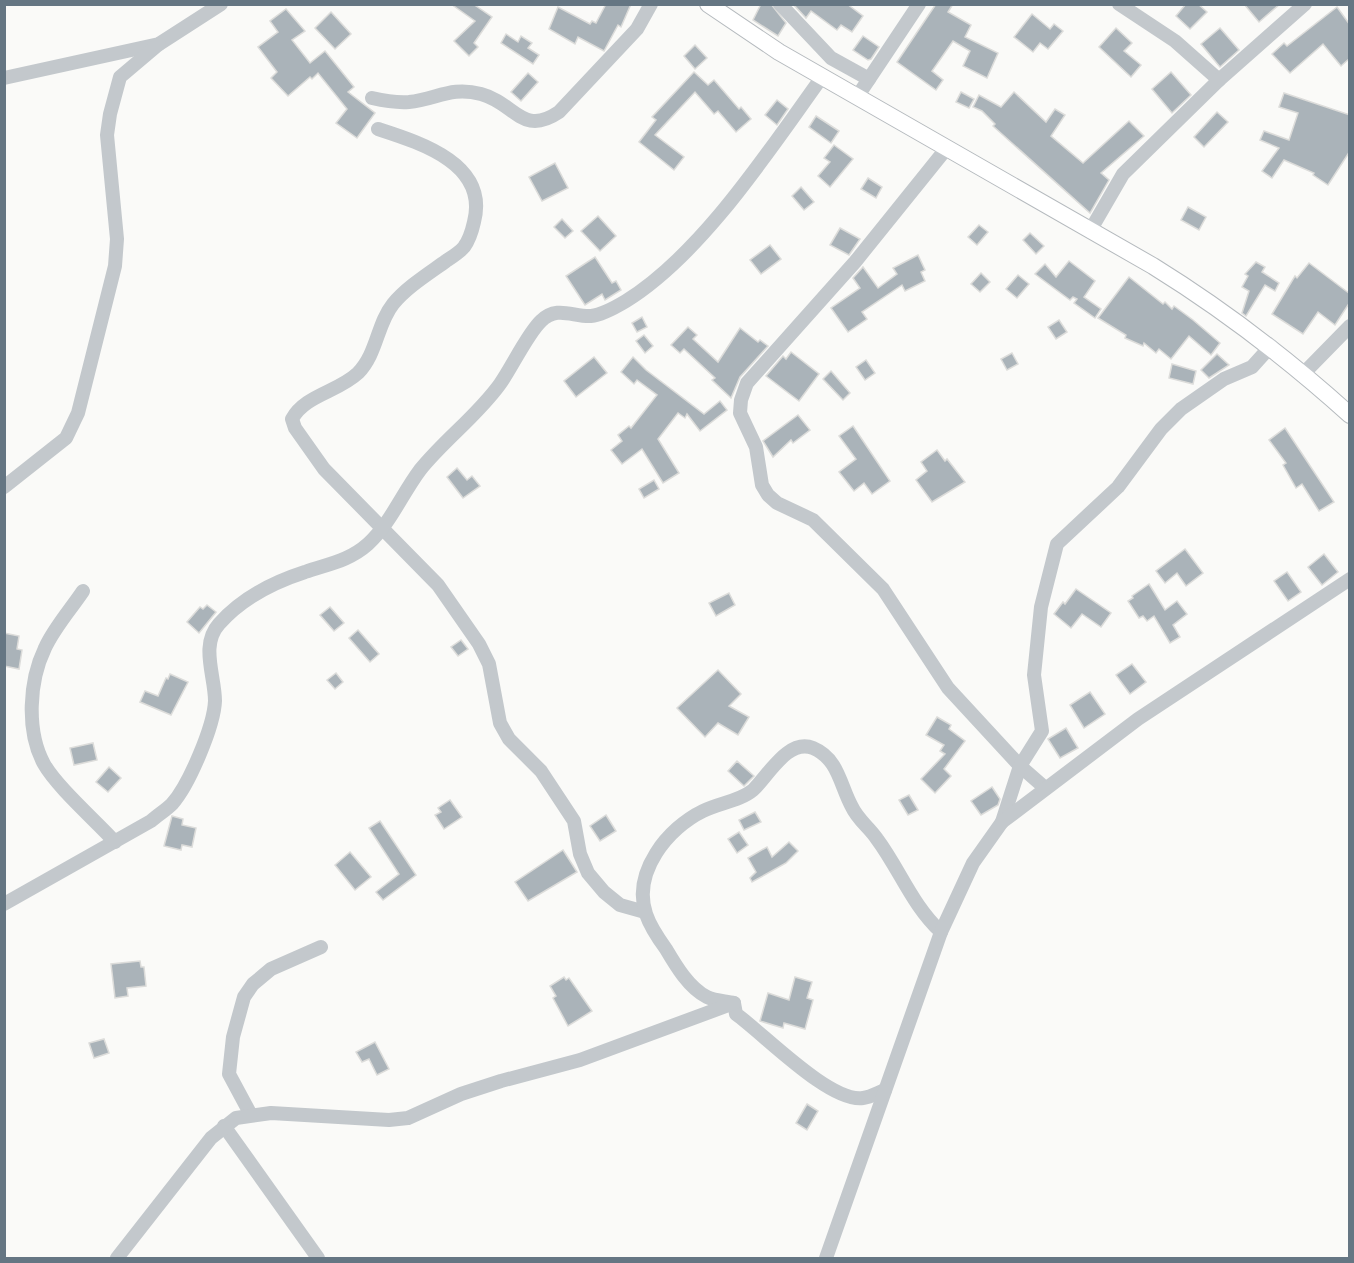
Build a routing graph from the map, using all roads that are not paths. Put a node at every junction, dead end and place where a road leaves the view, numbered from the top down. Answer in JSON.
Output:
{"nodes":[{"id":1,"x":221,"y":4,"type":"edge"},
{"id":2,"x":651,"y":4,"type":"edge"},
{"id":3,"x":708,"y":4,"type":"edge"},
{"id":4,"x":780,"y":4,"type":"edge"},
{"id":5,"x":919,"y":4,"type":"edge"},
{"id":6,"x":1119,"y":4,"type":"edge"},
{"id":7,"x":1305,"y":4,"type":"edge"},
{"id":8,"x":159,"y":44,"type":"junction"},
{"id":9,"x":822,"y":77,"type":"junction"},
{"id":10,"x":4,"y":78,"type":"edge"},
{"id":11,"x":869,"y":79,"type":"junction"},
{"id":12,"x":1219,"y":80,"type":"junction"},
{"id":13,"x":372,"y":98,"type":"dead end"},
{"id":14,"x":857,"y":98,"type":"junction"},
{"id":15,"x":378,"y":129,"type":"dead end"},
{"id":16,"x":946,"y":149,"type":"junction"},
{"id":17,"x":1090,"y":231,"type":"junction"},
{"id":18,"x":1350,"y":326,"type":"edge"},
{"id":19,"x":1271,"y":346,"type":"junction"},
{"id":20,"x":1304,"y":373,"type":"junction"},
{"id":21,"x":1350,"y":415,"type":"edge"},
{"id":22,"x":4,"y":487,"type":"edge"},
{"id":23,"x":382,"y":528,"type":"junction"},
{"id":24,"x":1350,"y":579,"type":"edge"},
{"id":25,"x":83,"y":591,"type":"dead end"},
{"id":26,"x":1020,"y":766,"type":"junction"},
{"id":27,"x":1044,"y":787,"type":"junction"},
{"id":28,"x":1002,"y":822,"type":"junction"},
{"id":29,"x":115,"y":842,"type":"junction"},
{"id":30,"x":4,"y":904,"type":"edge"},
{"id":31,"x":645,"y":912,"type":"junction"},
{"id":32,"x":941,"y":932,"type":"junction"},
{"id":33,"x":321,"y":947,"type":"dead end"},
{"id":34,"x":734,"y":1004,"type":"junction"},
{"id":35,"x":885,"y":1090,"type":"junction"},
{"id":36,"x":251,"y":1115,"type":"junction"},
{"id":37,"x":224,"y":1126,"type":"junction"},
{"id":38,"x":117,"y":1258,"type":"edge"},
{"id":39,"x":318,"y":1258,"type":"edge"},
{"id":40,"x":826,"y":1258,"type":"edge"}],
"edges":[{"from":1,"to":8,"type":"street"},
{"from":2,"to":13,"type":"street"},
{"from":3,"to":9,"type":"main road"},
{"from":4,"to":11,"type":"street"},
{"from":5,"to":11,"type":"street"},
{"from":6,"to":12,"type":"street"},
{"from":7,"to":12,"type":"street"},
{"from":8,"to":10,"type":"street"},
{"from":8,"to":22,"type":"street"},
{"from":9,"to":14,"type":"main road"},
{"from":9,"to":23,"type":"street"},
{"from":11,"to":14,"type":"street"},
{"from":12,"to":17,"type":"street"},
{"from":14,"to":16,"type":"main road"},
{"from":15,"to":23,"type":"street"},
{"from":16,"to":17,"type":"main road"},
{"from":16,"to":26,"type":"street"},
{"from":17,"to":19,"type":"main road"},
{"from":18,"to":20,"type":"street"},
{"from":19,"to":20,"type":"main road"},
{"from":19,"to":26,"type":"street"},
{"from":20,"to":21,"type":"main road"},
{"from":23,"to":29,"type":"street"},
{"from":23,"to":31,"type":"street"},
{"from":24,"to":27,"type":"street"},
{"from":25,"to":29,"type":"street"},
{"from":26,"to":27,"type":"street"},
{"from":26,"to":28,"type":"street"},
{"from":27,"to":28,"type":"street"},
{"from":28,"to":32,"type":"street"},
{"from":29,"to":30,"type":"street"},
{"from":31,"to":32,"type":"street"},
{"from":31,"to":34,"type":"street"},
{"from":32,"to":35,"type":"street"},
{"from":33,"to":36,"type":"street"},
{"from":34,"to":35,"type":"street"},
{"from":34,"to":36,"type":"street"},
{"from":35,"to":40,"type":"street"},
{"from":36,"to":37,"type":"street"},
{"from":37,"to":38,"type":"street"},
{"from":37,"to":39,"type":"street"}]}
